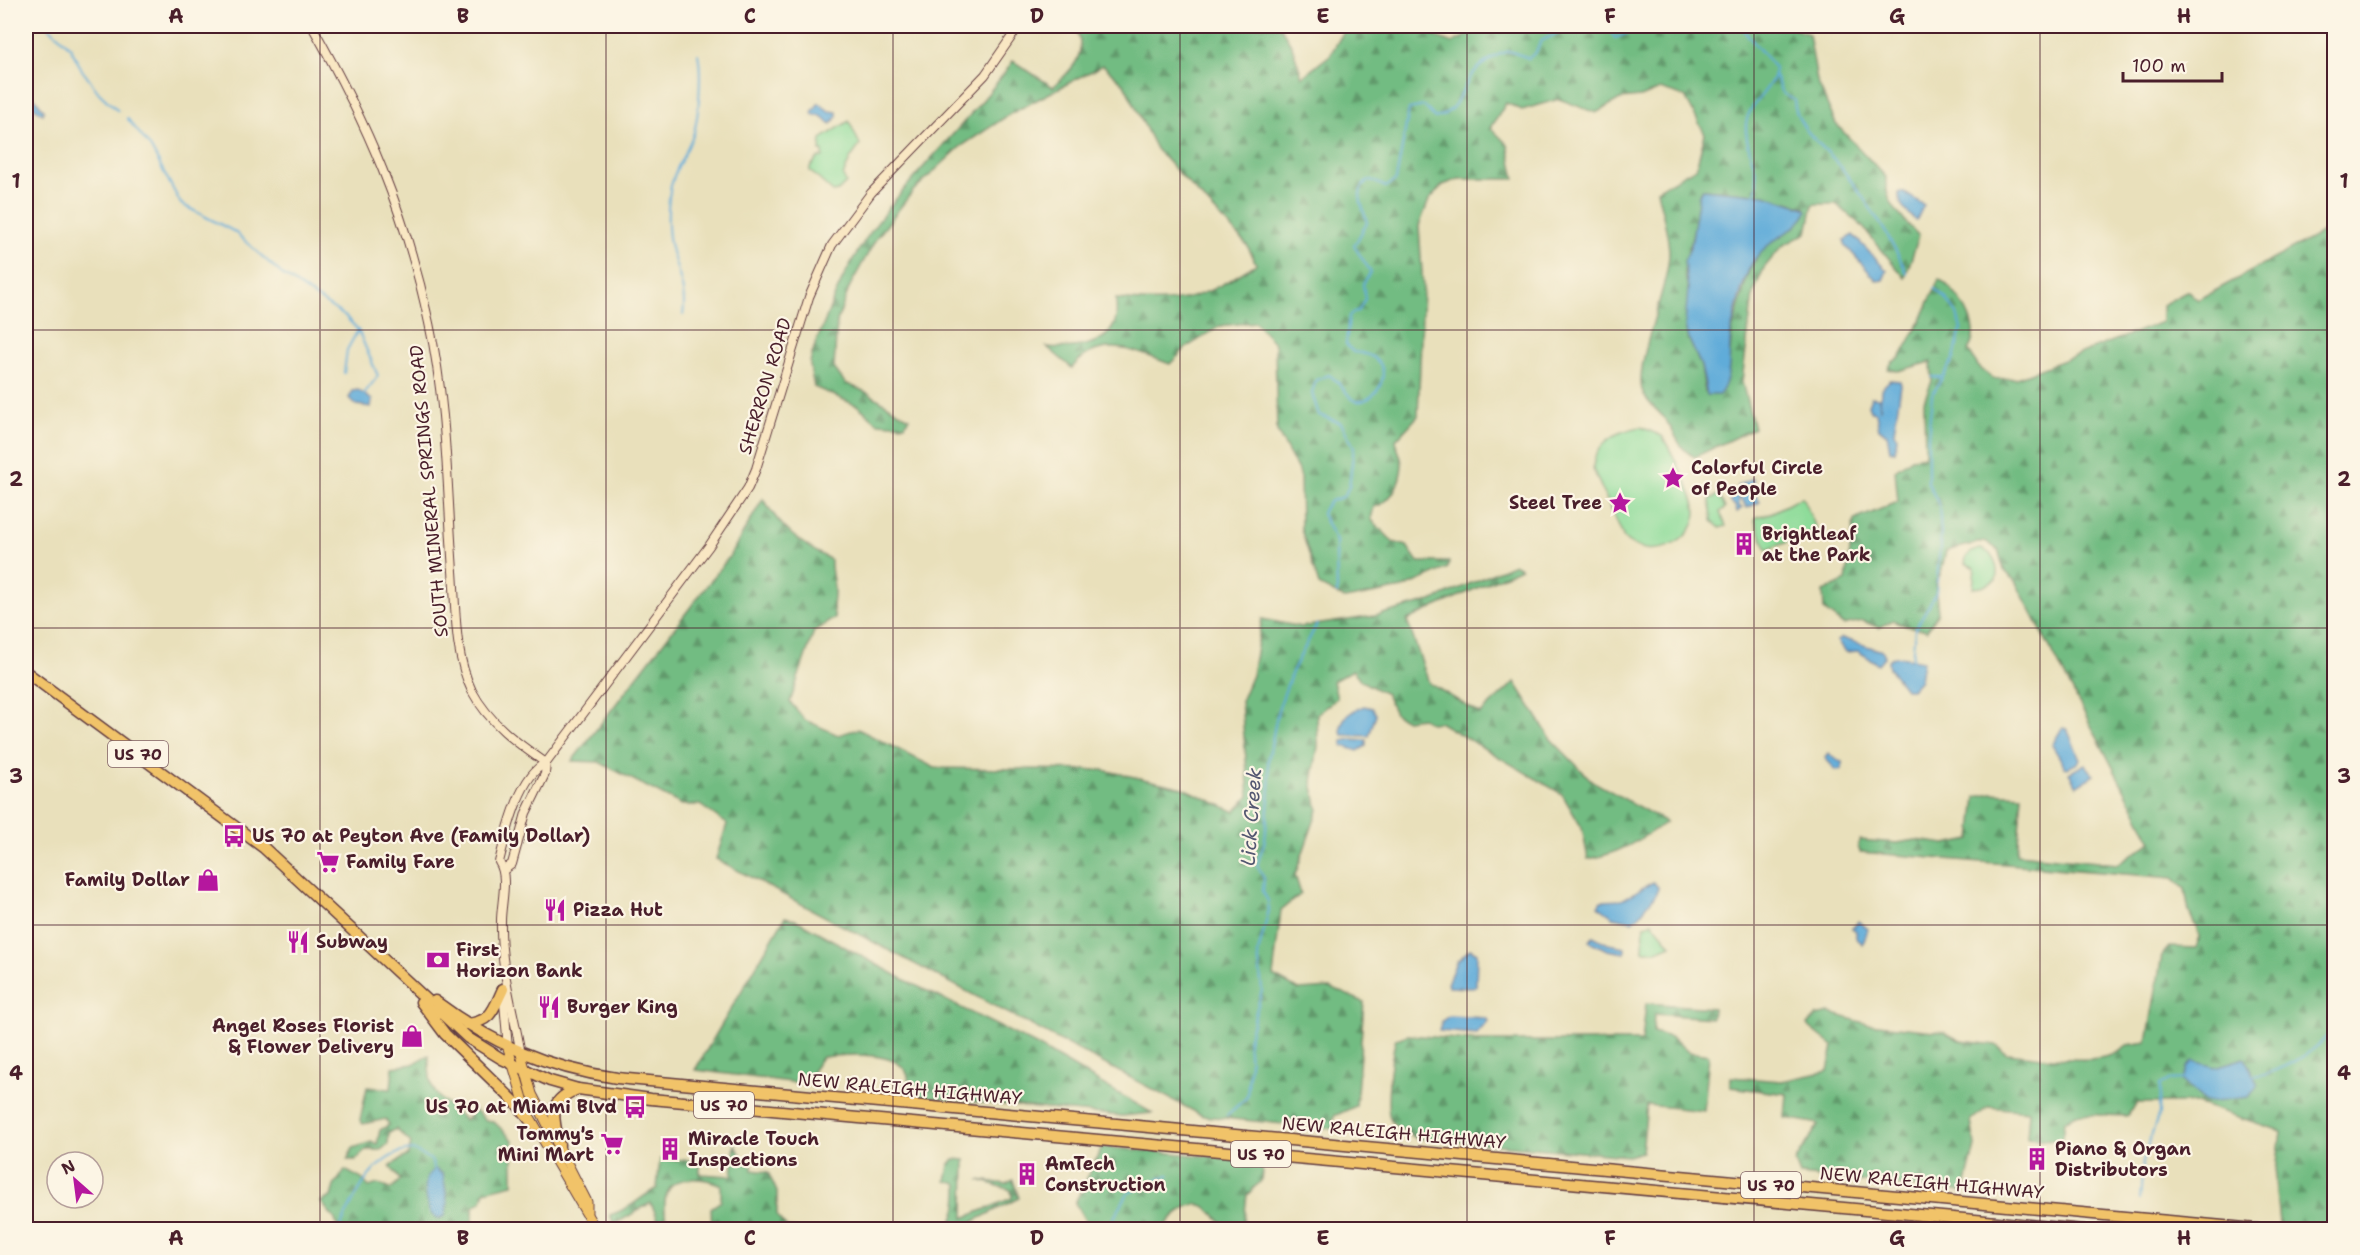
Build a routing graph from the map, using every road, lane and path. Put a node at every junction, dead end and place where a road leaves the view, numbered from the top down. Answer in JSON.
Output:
{"nodes":[{"id":1,"x":312,"y":26,"type":"edge"},
{"id":2,"x":1019,"y":26,"type":"edge"},
{"id":3,"x":26,"y":672,"type":"edge"},
{"id":4,"x":546,"y":763,"type":"junction"},
{"id":5,"x":504,"y":870,"type":"junction"},
{"id":6,"x":401,"y":976,"type":"junction"},
{"id":7,"x":504,"y":984,"type":"junction"},
{"id":8,"x":467,"y":1024,"type":"junction"},
{"id":9,"x":508,"y":1048,"type":"junction"},
{"id":10,"x":521,"y":1054,"type":"junction"},
{"id":11,"x":511,"y":1064,"type":"junction"},
{"id":12,"x":525,"y":1071,"type":"junction"},
{"id":13,"x":653,"y":1082,"type":"junction"},
{"id":14,"x":578,"y":1089,"type":"junction"},
{"id":15,"x":827,"y":1098,"type":"junction"},
{"id":16,"x":651,"y":1099,"type":"junction"},
{"id":17,"x":826,"y":1114,"type":"junction"},
{"id":18,"x":533,"y":1124,"type":"junction"},
{"id":19,"x":559,"y":1145,"type":"junction"},
{"id":20,"x":1710,"y":1179,"type":"junction"},
{"id":21,"x":1772,"y":1185,"type":"junction"},
{"id":22,"x":1637,"y":1188,"type":"junction"},
{"id":23,"x":1708,"y":1195,"type":"junction"},
{"id":24,"x":587,"y":1212,"type":"junction"},
{"id":25,"x":596,"y":1230,"type":"edge"},
{"id":26,"x":2084,"y":1230,"type":"edge"},
{"id":27,"x":2267,"y":1230,"type":"edge"}],
"edges":[{"from":1,"to":4,"type":"main road","name":"SOUTH MINERAL SPRINGS ROAD"},
{"from":2,"to":4,"type":"main road","name":"SHERRON ROAD"},
{"from":3,"to":6,"type":"highway","number":"US 70"},
{"from":4,"to":5,"type":"main road","name":"SHERRON ROAD"},
{"from":4,"to":5,"type":"main road","name":"SHERRON ROAD"},
{"from":5,"to":7,"type":"main road","name":"SHERRON ROAD"},
{"from":6,"to":8,"type":"highway","number":"US 70"},
{"from":6,"to":11,"type":"highway","number":"US 70"},
{"from":6,"to":18,"type":"highway"},
{"from":7,"to":8,"type":"highway"},
{"from":7,"to":9,"type":"main road","name":"SHERRON ROAD"},
{"from":7,"to":10,"type":"main road","name":"SHERRON ROAD"},
{"from":8,"to":9,"type":"highway","number":"US 70"},
{"from":9,"to":10,"type":"highway","number":"US 70"},
{"from":9,"to":11,"type":"main road"},
{"from":10,"to":12,"type":"main road"},
{"from":10,"to":13,"type":"highway","name":"NEW RALEIGH HIGHWAY","number":"US 70"},
{"from":11,"to":12,"type":"highway","number":"US 70"},
{"from":11,"to":18,"type":"main road"},
{"from":12,"to":14,"type":"highway","name":"NEW RALEIGH HIGHWAY","number":"US 70"},
{"from":12,"to":19,"type":"main road"},
{"from":13,"to":15,"type":"highway","name":"NEW RALEIGH HIGHWAY","number":"US 70"},
{"from":13,"to":16,"type":"highway"},
{"from":14,"to":16,"type":"highway","name":"NEW RALEIGH HIGHWAY","number":"US 70"},
{"from":14,"to":19,"type":"highway"},
{"from":15,"to":17,"type":"highway"},
{"from":15,"to":20,"type":"highway","name":"NEW RALEIGH HIGHWAY","number":"US 70"},
{"from":16,"to":17,"type":"highway","name":"NEW RALEIGH HIGHWAY","number":"US 70"},
{"from":17,"to":22,"type":"highway","name":"NEW RALEIGH HIGHWAY","number":"US 70"},
{"from":18,"to":24,"type":"main road"},
{"from":19,"to":24,"type":"main road"},
{"from":20,"to":21,"type":"highway","name":"NEW RALEIGH HIGHWAY","number":"US 70"},
{"from":20,"to":22,"type":"highway"},
{"from":21,"to":23,"type":"highway"},
{"from":21,"to":27,"type":"highway","name":"NEW RALEIGH HIGHWAY","number":"US 70"},
{"from":22,"to":23,"type":"highway","name":"NEW RALEIGH HIGHWAY","number":"US 70"},
{"from":23,"to":26,"type":"highway","name":"NEW RALEIGH HIGHWAY","number":"US 70"},
{"from":24,"to":25,"type":"main road"}]}
